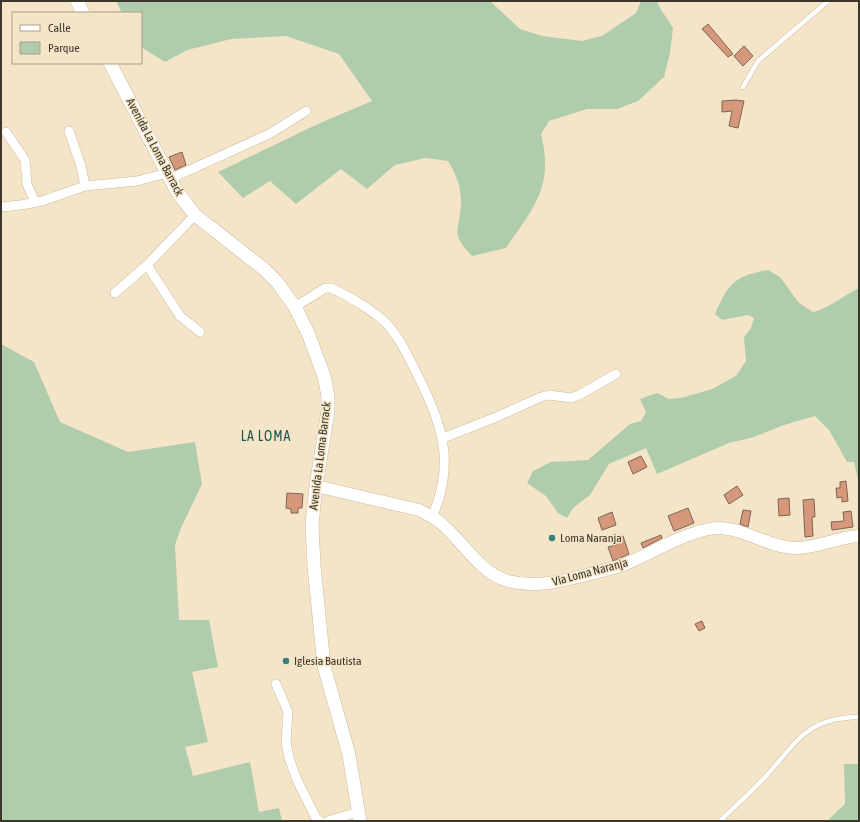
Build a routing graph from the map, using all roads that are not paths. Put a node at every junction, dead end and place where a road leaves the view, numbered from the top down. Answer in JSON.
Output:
{"nodes":[{"id":1,"x":77,"y":1,"type":"edge"},
{"id":2,"x":828,"y":1,"type":"edge"},
{"id":3,"x":82,"y":12,"type":"edge"},
{"id":4,"x":111,"y":64,"type":"edge"},
{"id":5,"x":743,"y":87,"type":"dead end"},
{"id":6,"x":306,"y":111,"type":"dead end"},
{"id":7,"x":69,"y":131,"type":"dead end"},
{"id":8,"x":6,"y":132,"type":"dead end"},
{"id":9,"x":169,"y":176,"type":"junction"},
{"id":10,"x":85,"y":186,"type":"junction"},
{"id":11,"x":36,"y":202,"type":"junction"},
{"id":12,"x":1,"y":207,"type":"edge"},
{"id":13,"x":195,"y":215,"type":"junction"},
{"id":14,"x":147,"y":265,"type":"junction"},
{"id":15,"x":115,"y":293,"type":"dead end"},
{"id":16,"x":295,"y":307,"type":"junction"},
{"id":17,"x":200,"y":332,"type":"dead end"},
{"id":18,"x":616,"y":374,"type":"dead end"},
{"id":19,"x":443,"y":438,"type":"junction"},
{"id":20,"x":316,"y":486,"type":"junction"},
{"id":21,"x":432,"y":517,"type":"junction"},
{"id":22,"x":859,"y":536,"type":"edge"},
{"id":23,"x":276,"y":684,"type":"dead end"},
{"id":24,"x":859,"y":717,"type":"edge"},
{"id":25,"x":359,"y":817,"type":"edge"},
{"id":26,"x":320,"y":821,"type":"edge"},
{"id":27,"x":328,"y":821,"type":"edge"},
{"id":28,"x":720,"y":821,"type":"edge"}],
"edges":[{"from":1,"to":3,"type":"main road"},
{"from":2,"to":5,"type":"lane"},
{"from":4,"to":9,"type":"main road","name":"Avenida La Loma Barrack"},
{"from":6,"to":9,"type":"street"},
{"from":7,"to":10,"type":"street"},
{"from":8,"to":11,"type":"street"},
{"from":9,"to":10,"type":"street"},
{"from":9,"to":13,"type":"main road","name":"Avenida La Loma Barrack"},
{"from":10,"to":11,"type":"street"},
{"from":11,"to":12,"type":"street"},
{"from":13,"to":14,"type":"street"},
{"from":13,"to":16,"type":"main road","name":"Avenida La Loma Barrack"},
{"from":14,"to":15,"type":"street"},
{"from":14,"to":17,"type":"street"},
{"from":16,"to":19,"type":"street"},
{"from":16,"to":20,"type":"main road","name":"Avenida La Loma Barrack"},
{"from":18,"to":19,"type":"street"},
{"from":19,"to":21,"type":"street"},
{"from":20,"to":21,"type":"street","name":"Vía Loma Naranja"},
{"from":20,"to":25,"type":"main road","name":"Avenida La Loma Barrack"},
{"from":21,"to":22,"type":"street","name":"Vía Loma Naranja"},
{"from":23,"to":26,"type":"street"},
{"from":24,"to":28,"type":"lane"},
{"from":25,"to":27,"type":"street"}]}
